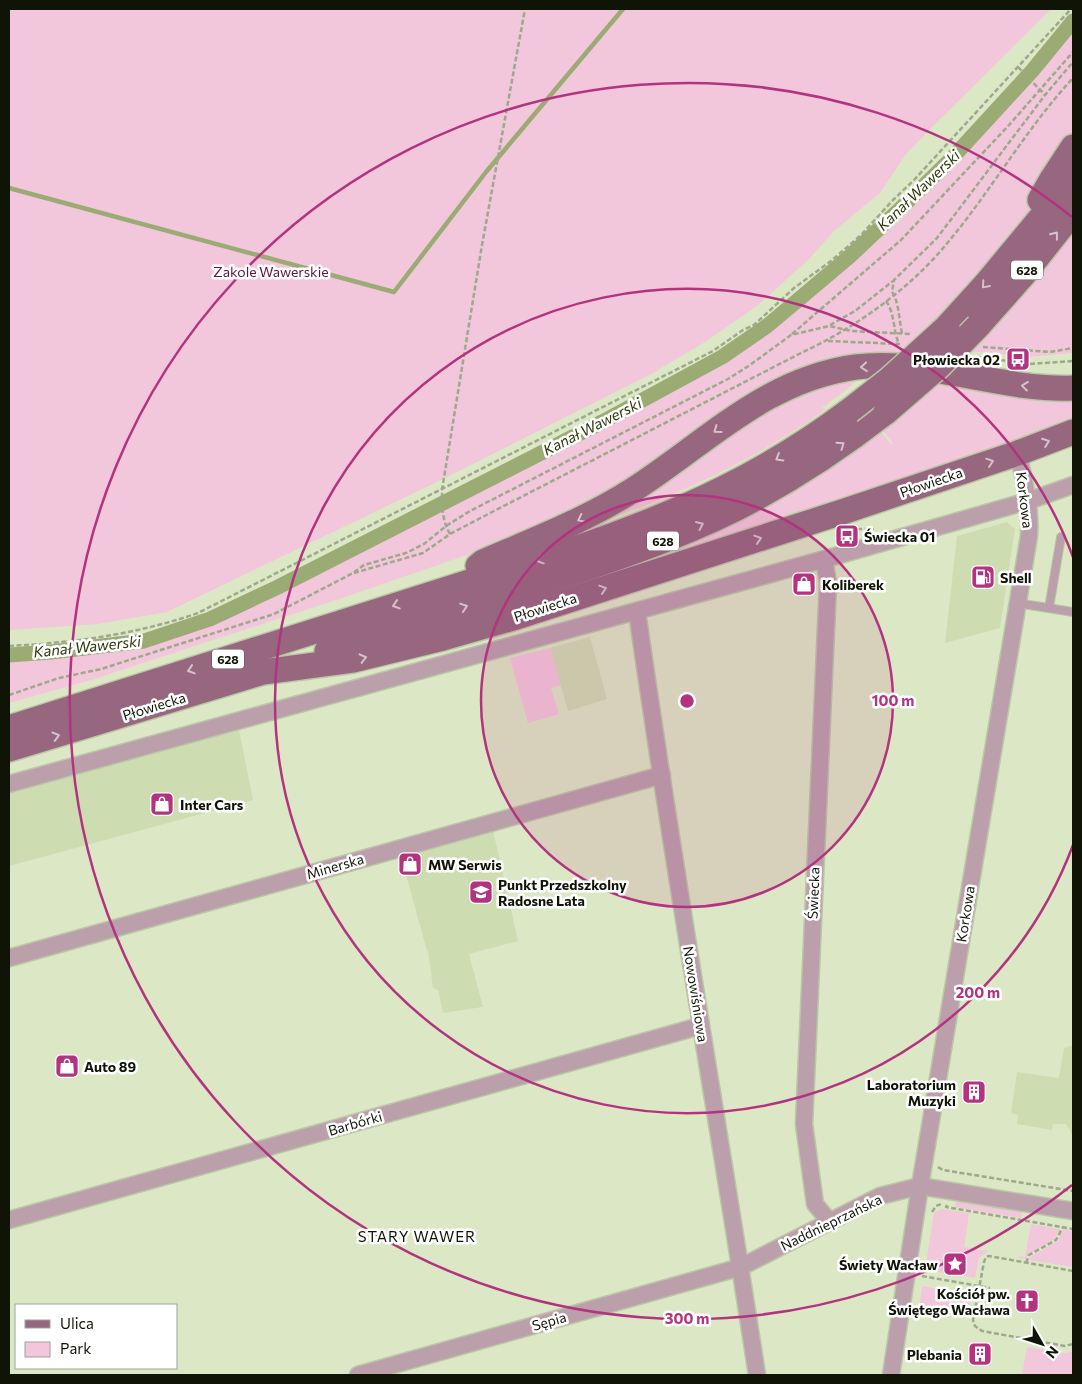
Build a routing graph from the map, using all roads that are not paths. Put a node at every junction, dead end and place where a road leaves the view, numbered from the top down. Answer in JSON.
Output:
{"nodes":[{"id":1,"x":1073,"y":148,"type":"edge"},
{"id":2,"x":1073,"y":179,"type":"edge"},
{"id":3,"x":1073,"y":212,"type":"edge"},
{"id":4,"x":1017,"y":247,"type":"junction"},
{"id":5,"x":1073,"y":388,"type":"edge"},
{"id":6,"x":1073,"y":432,"type":"edge"},
{"id":7,"x":1018,"y":453,"type":"junction"},
{"id":8,"x":1073,"y":485,"type":"edge"},
{"id":9,"x":1028,"y":501,"type":"junction"},
{"id":10,"x":1061,"y":536,"type":"dead end"},
{"id":11,"x":824,"y":559,"type":"junction"},
{"id":12,"x":443,"y":591,"type":"junction"},
{"id":13,"x":1017,"y":603,"type":"junction"},
{"id":14,"x":1049,"y":608,"type":"junction"},
{"id":15,"x":637,"y":611,"type":"junction"},
{"id":16,"x":1073,"y":612,"type":"edge"},
{"id":17,"x":263,"y":672,"type":"junction"},
{"id":18,"x":9,"y":728,"type":"edge"},
{"id":19,"x":9,"y":749,"type":"edge"},
{"id":20,"x":662,"y":775,"type":"junction"},
{"id":21,"x":9,"y":784,"type":"edge"},
{"id":22,"x":9,"y":958,"type":"edge"},
{"id":23,"x":700,"y":1026,"type":"junction"},
{"id":24,"x":920,"y":1186,"type":"junction"},
{"id":25,"x":1073,"y":1211,"type":"edge"},
{"id":26,"x":9,"y":1220,"type":"edge"},
{"id":27,"x":830,"y":1222,"type":"junction"},
{"id":28,"x":741,"y":1267,"type":"junction"},
{"id":29,"x":358,"y":1375,"type":"edge"},
{"id":30,"x":757,"y":1375,"type":"edge"},
{"id":31,"x":891,"y":1375,"type":"edge"}],
"edges":[{"from":1,"to":4,"type":"main road","number":"628"},
{"from":2,"to":4,"type":"main road"},
{"from":17,"to":3,"type":"main road","number":"628","one_way":true,"bridge":true},
{"from":4,"to":12,"type":"main road","number":"628","one_way":true,"bridge":true},
{"from":5,"to":12,"type":"main road","one_way":true},
{"from":7,"to":6,"type":"main road","name":"Płowiecka","one_way":true},
{"from":7,"to":9,"type":"street","name":"Korkowa"},
{"from":17,"to":7,"type":"main road","name":"Płowiecka","one_way":true},
{"from":8,"to":9,"type":"street","name":"Płowiecka"},
{"from":9,"to":11,"type":"street","name":"Płowiecka"},
{"from":9,"to":13,"type":"street","name":"Korkowa"},
{"from":10,"to":14,"type":"lane"},
{"from":11,"to":15,"type":"street","name":"Płowiecka"},
{"from":11,"to":27,"type":"street","name":"Świecka"},
{"from":12,"to":18,"type":"main road","name":"Płowiecka","number":"628","one_way":true},
{"from":13,"to":14,"type":"lane"},
{"from":13,"to":24,"type":"street","name":"Korkowa"},
{"from":14,"to":16,"type":"lane"},
{"from":15,"to":20,"type":"street","name":"Nowowiśniowa"},
{"from":15,"to":21,"type":"street","name":"Płowiecka"},
{"from":19,"to":17,"type":"main road","name":"Płowiecka","number":"628","one_way":true},
{"from":20,"to":22,"type":"street","name":"Minerska"},
{"from":20,"to":23,"type":"street","name":"Nowowiśniowa"},
{"from":23,"to":26,"type":"street","name":"Barbórki"},
{"from":23,"to":28,"type":"street","name":"Nowowiśniowa"},
{"from":24,"to":25,"type":"street","name":"Naddnieprzańska"},
{"from":24,"to":27,"type":"street","name":"Naddnieprzańska"},
{"from":24,"to":31,"type":"street","name":"Korkowa"},
{"from":27,"to":28,"type":"street","name":"Naddnieprzańska"},
{"from":28,"to":29,"type":"street","name":"Sępia"},
{"from":28,"to":30,"type":"street","name":"Nowowiśniowa"}]}
